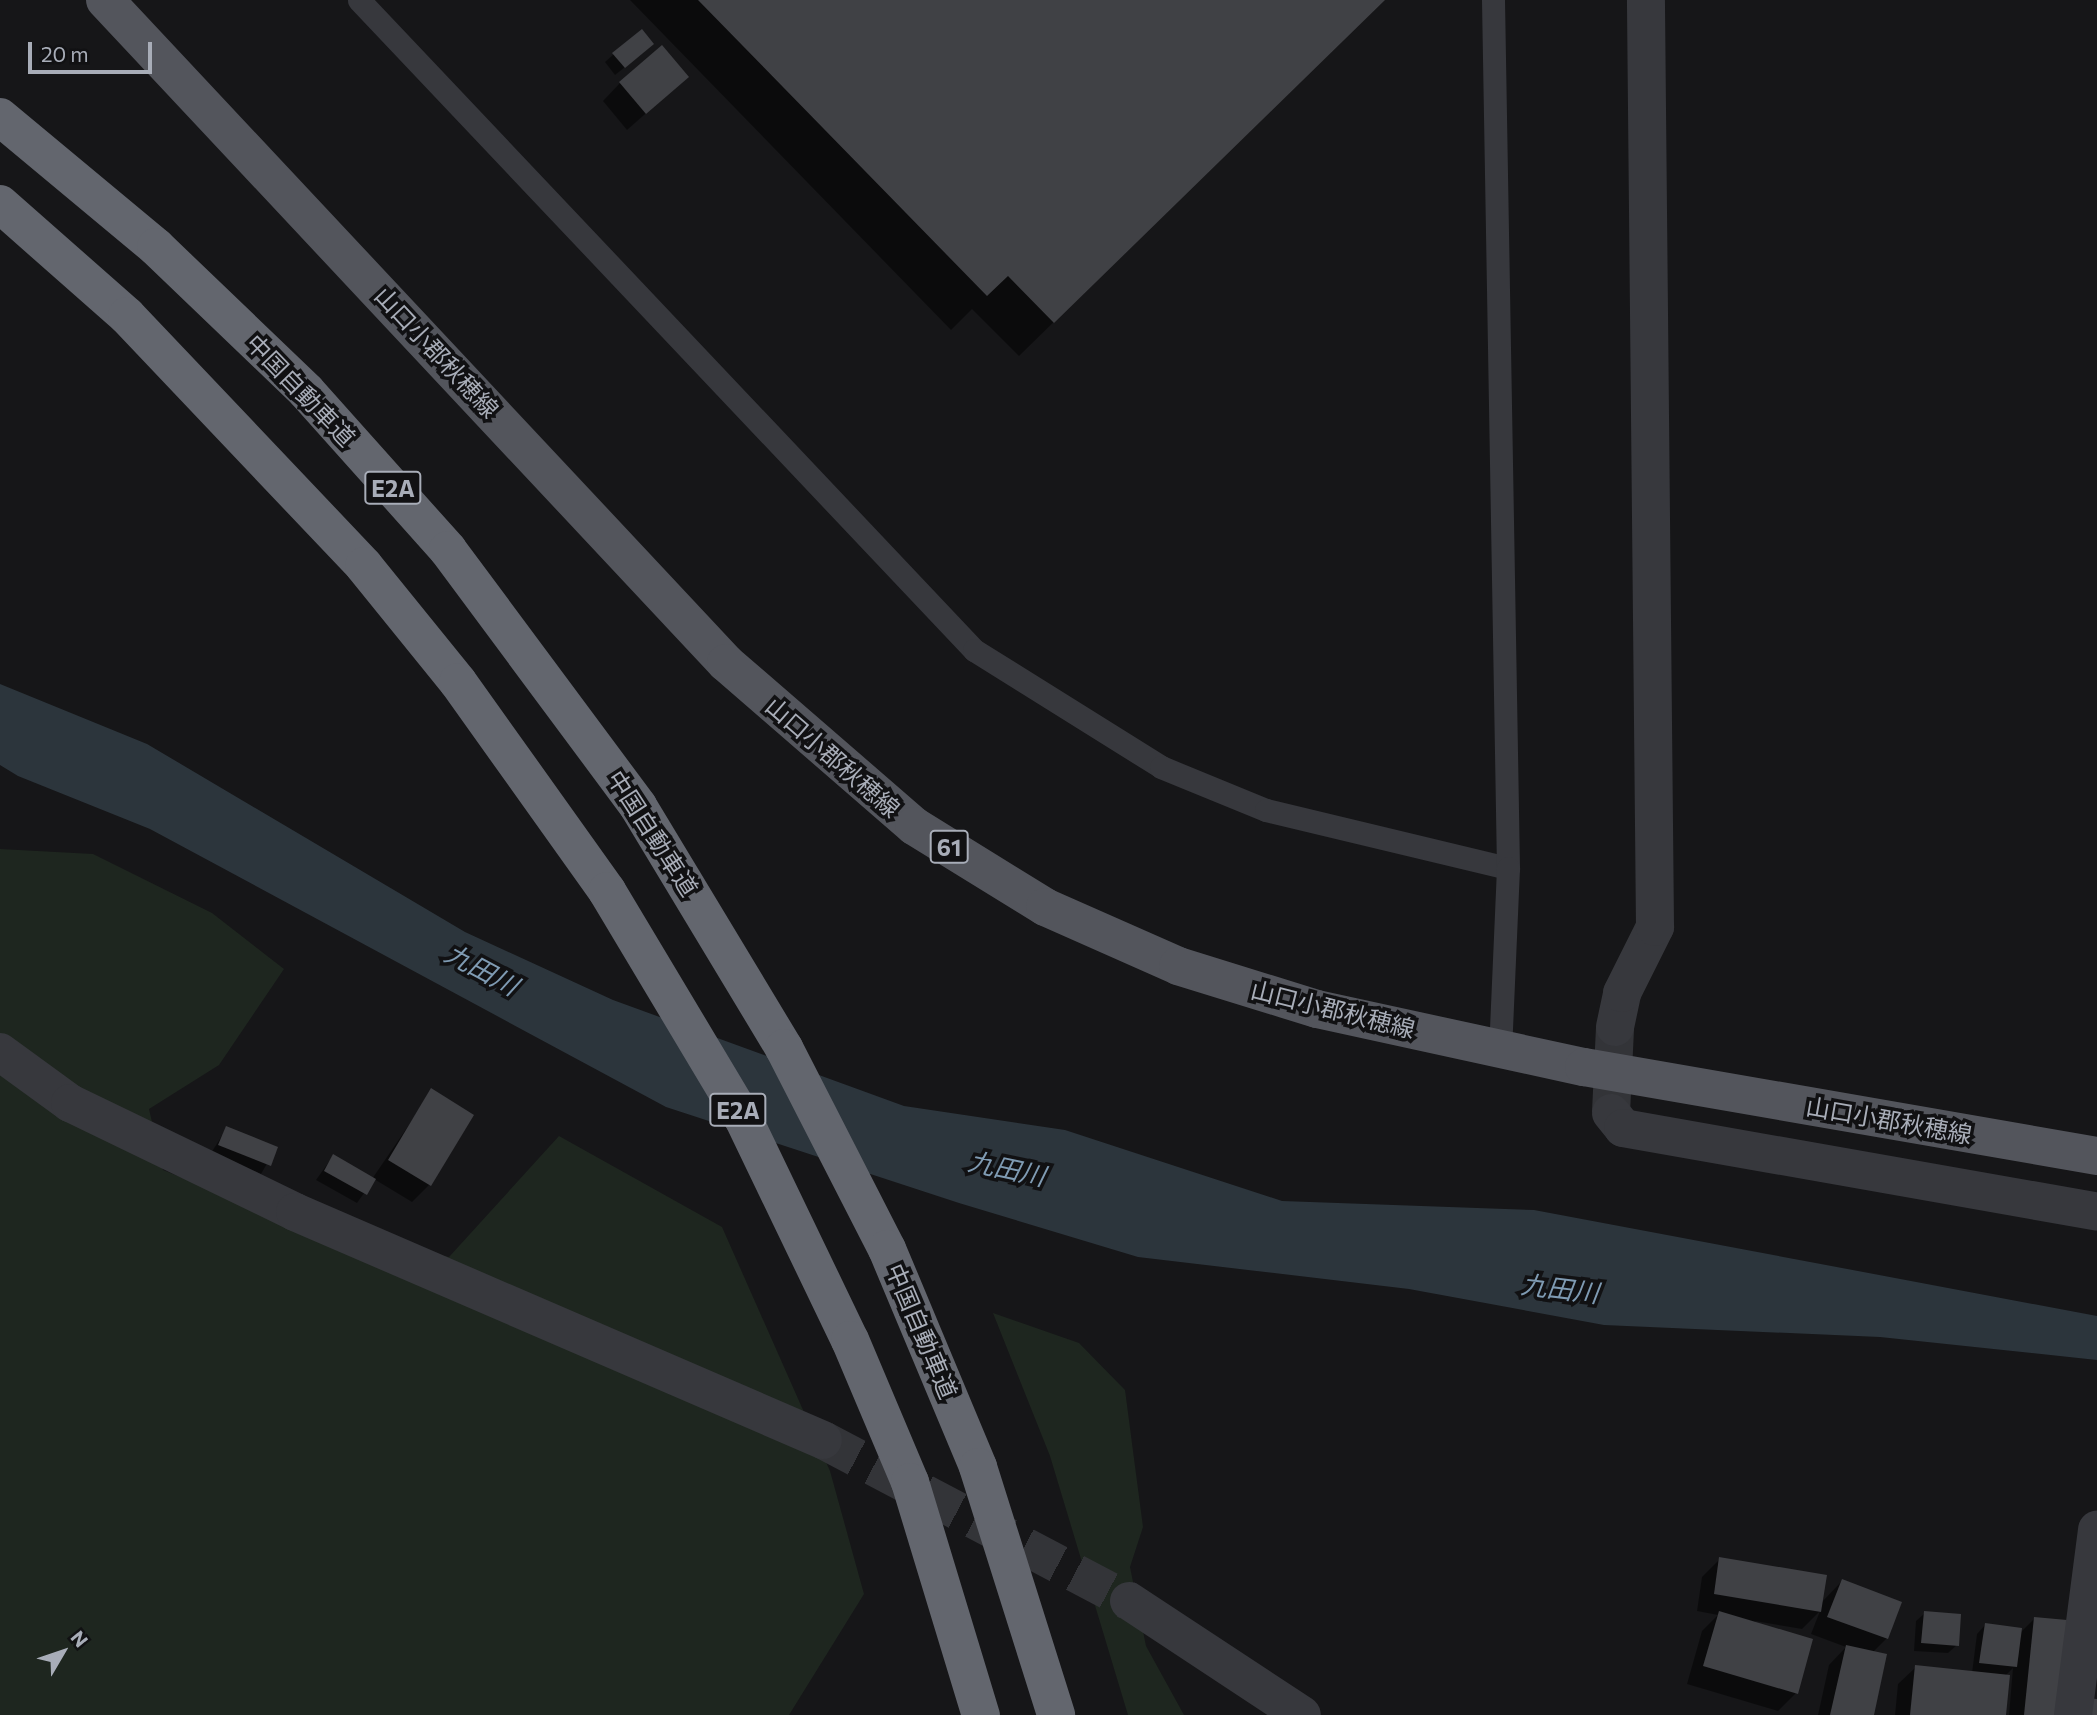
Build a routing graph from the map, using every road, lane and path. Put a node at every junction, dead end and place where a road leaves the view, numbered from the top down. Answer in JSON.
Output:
{"nodes":[{"id":1,"x":104,"y":0,"type":"edge"},
{"id":2,"x":359,"y":0,"type":"edge"},
{"id":3,"x":1493,"y":0,"type":"edge"},
{"id":4,"x":1646,"y":0,"type":"edge"},
{"id":5,"x":0,"y":117,"type":"edge"},
{"id":6,"x":0,"y":204,"type":"edge"},
{"id":7,"x":1508,"y":868,"type":"junction"},
{"id":8,"x":1615,"y":1027,"type":"tunnel mouth"},
{"id":9,"x":1500,"y":1048,"type":"junction"},
{"id":10,"x":0,"y":1052,"type":"edge"},
{"id":11,"x":1611,"y":1113,"type":"dead end"},
{"id":12,"x":2097,"y":1156,"type":"edge"},
{"id":13,"x":2097,"y":1212,"type":"edge"},
{"id":14,"x":823,"y":1440,"type":"tunnel mouth"},
{"id":15,"x":2097,"y":1530,"type":"edge"},
{"id":16,"x":1129,"y":1601,"type":"tunnel mouth"},
{"id":17,"x":981,"y":1715,"type":"edge"},
{"id":18,"x":1056,"y":1715,"type":"edge"},
{"id":19,"x":1302,"y":1715,"type":"edge"},
{"id":20,"x":2073,"y":1715,"type":"edge"}],
"edges":[{"from":1,"to":9,"type":"main road","name":"山口小郡秋穂線","number":"61"},
{"from":2,"to":7,"type":"lane"},
{"from":3,"to":7,"type":"lane"},
{"from":4,"to":8,"type":"street"},
{"from":5,"to":18,"type":"highway","name":"中国自動車道","number":"E2A"},
{"from":6,"to":17,"type":"highway","number":"E2A"},
{"from":7,"to":9,"type":"lane"},
{"from":9,"to":12,"type":"main road","name":"山口小郡秋穂線","number":"61"},
{"from":10,"to":14,"type":"street"},
{"from":11,"to":13,"type":"street"},
{"from":15,"to":20,"type":"street"},
{"from":16,"to":19,"type":"street"}]}
